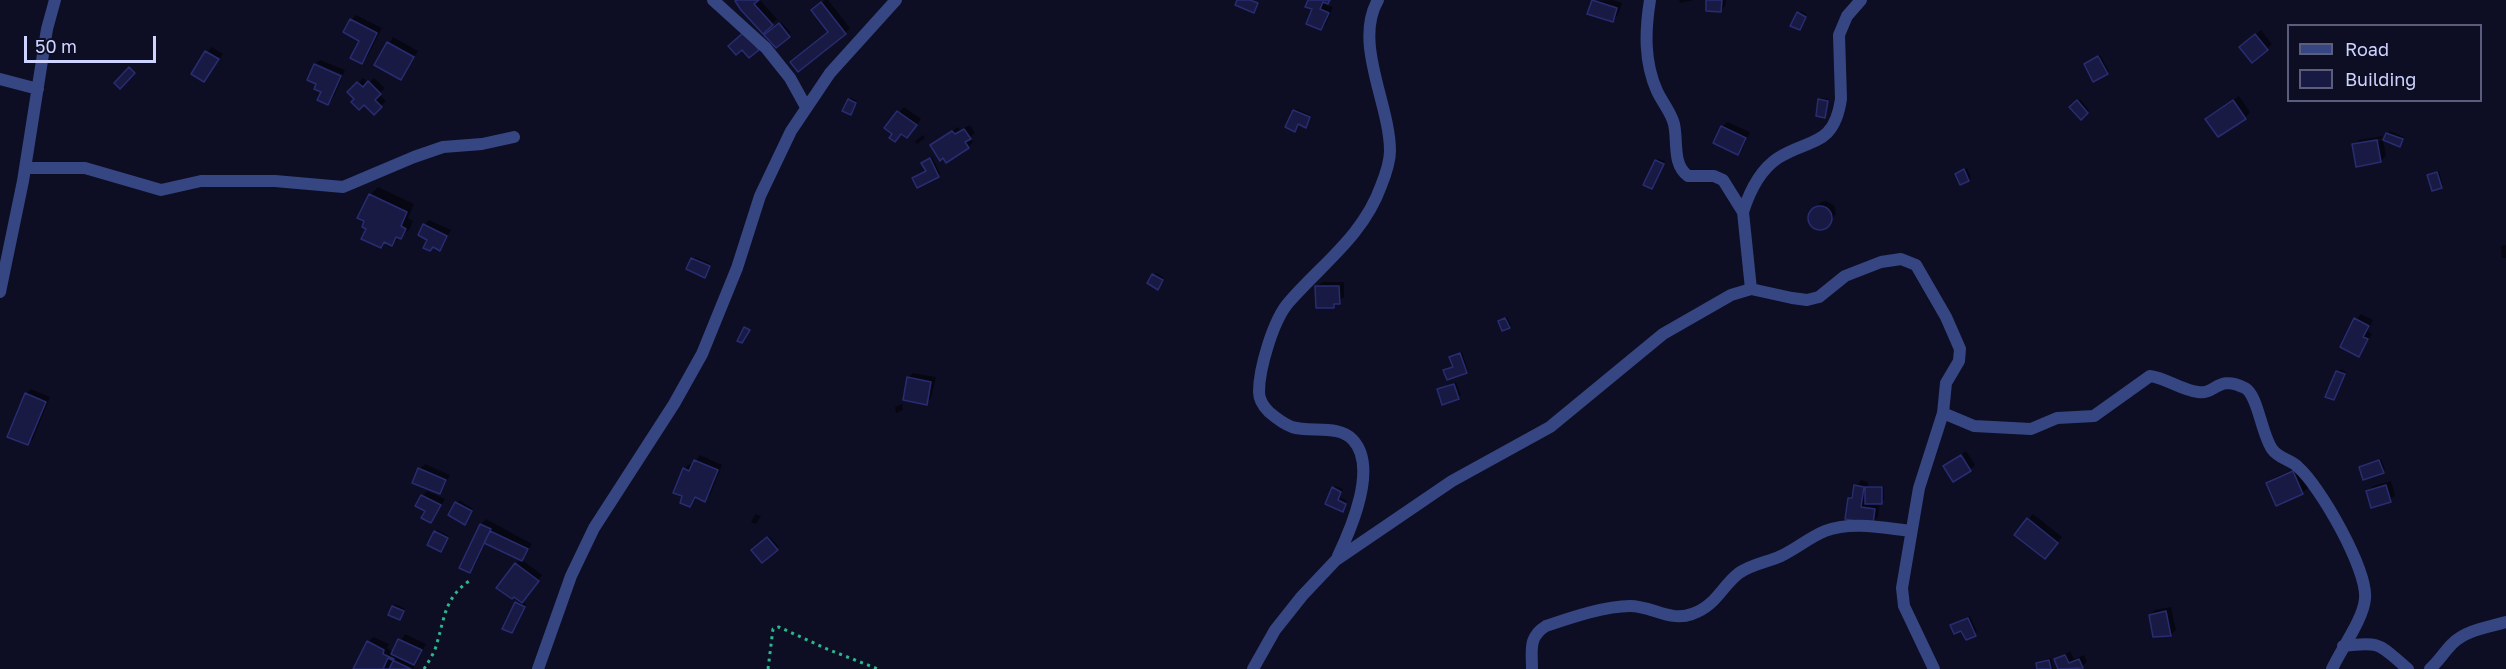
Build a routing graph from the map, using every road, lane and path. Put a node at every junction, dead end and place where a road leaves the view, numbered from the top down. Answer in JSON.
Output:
{"nodes":[{"id":1,"x":55,"y":0,"type":"edge"},
{"id":2,"x":712,"y":0,"type":"edge"},
{"id":3,"x":896,"y":0,"type":"edge"},
{"id":4,"x":1378,"y":0,"type":"edge"},
{"id":5,"x":1650,"y":0,"type":"edge"},
{"id":6,"x":1861,"y":0,"type":"edge"},
{"id":7,"x":0,"y":79,"type":"edge"},
{"id":8,"x":38,"y":89,"type":"junction"},
{"id":9,"x":806,"y":107,"type":"junction"},
{"id":10,"x":514,"y":137,"type":"dead end"},
{"id":11,"x":26,"y":168,"type":"junction"},
{"id":12,"x":1743,"y":212,"type":"junction"},
{"id":13,"x":1751,"y":290,"type":"junction"},
{"id":14,"x":0,"y":292,"type":"edge"},
{"id":15,"x":1943,"y":412,"type":"junction"},
{"id":16,"x":1911,"y":531,"type":"junction"},
{"id":17,"x":1336,"y":560,"type":"junction"},
{"id":18,"x":470,"y":580,"type":"dead end"},
{"id":19,"x":2506,"y":622,"type":"edge"},
{"id":20,"x":2343,"y":646,"type":"junction"},
{"id":21,"x":424,"y":669,"type":"edge"},
{"id":22,"x":538,"y":669,"type":"edge"},
{"id":23,"x":768,"y":669,"type":"edge"},
{"id":24,"x":878,"y":669,"type":"edge"},
{"id":25,"x":1253,"y":669,"type":"edge"},
{"id":26,"x":1532,"y":669,"type":"edge"},
{"id":27,"x":1934,"y":669,"type":"edge"},
{"id":28,"x":2332,"y":669,"type":"edge"},
{"id":29,"x":2408,"y":669,"type":"edge"},
{"id":30,"x":2430,"y":669,"type":"edge"}],
"edges":[{"from":1,"to":8,"type":"street"},
{"from":2,"to":9,"type":"street"},
{"from":3,"to":9,"type":"street"},
{"from":4,"to":17,"type":"street"},
{"from":5,"to":12,"type":"street"},
{"from":6,"to":12,"type":"street"},
{"from":7,"to":8,"type":"street"},
{"from":8,"to":11,"type":"street"},
{"from":9,"to":22,"type":"street"},
{"from":10,"to":11,"type":"street"},
{"from":11,"to":14,"type":"street"},
{"from":12,"to":13,"type":"street"},
{"from":13,"to":15,"type":"street"},
{"from":13,"to":17,"type":"street"},
{"from":15,"to":16,"type":"street"},
{"from":15,"to":20,"type":"street"},
{"from":16,"to":26,"type":"street"},
{"from":16,"to":27,"type":"street"},
{"from":17,"to":25,"type":"street"},
{"from":18,"to":21,"type":"path"},
{"from":19,"to":30,"type":"street"},
{"from":20,"to":28,"type":"street"},
{"from":20,"to":29,"type":"street"},
{"from":23,"to":24,"type":"path"}]}
